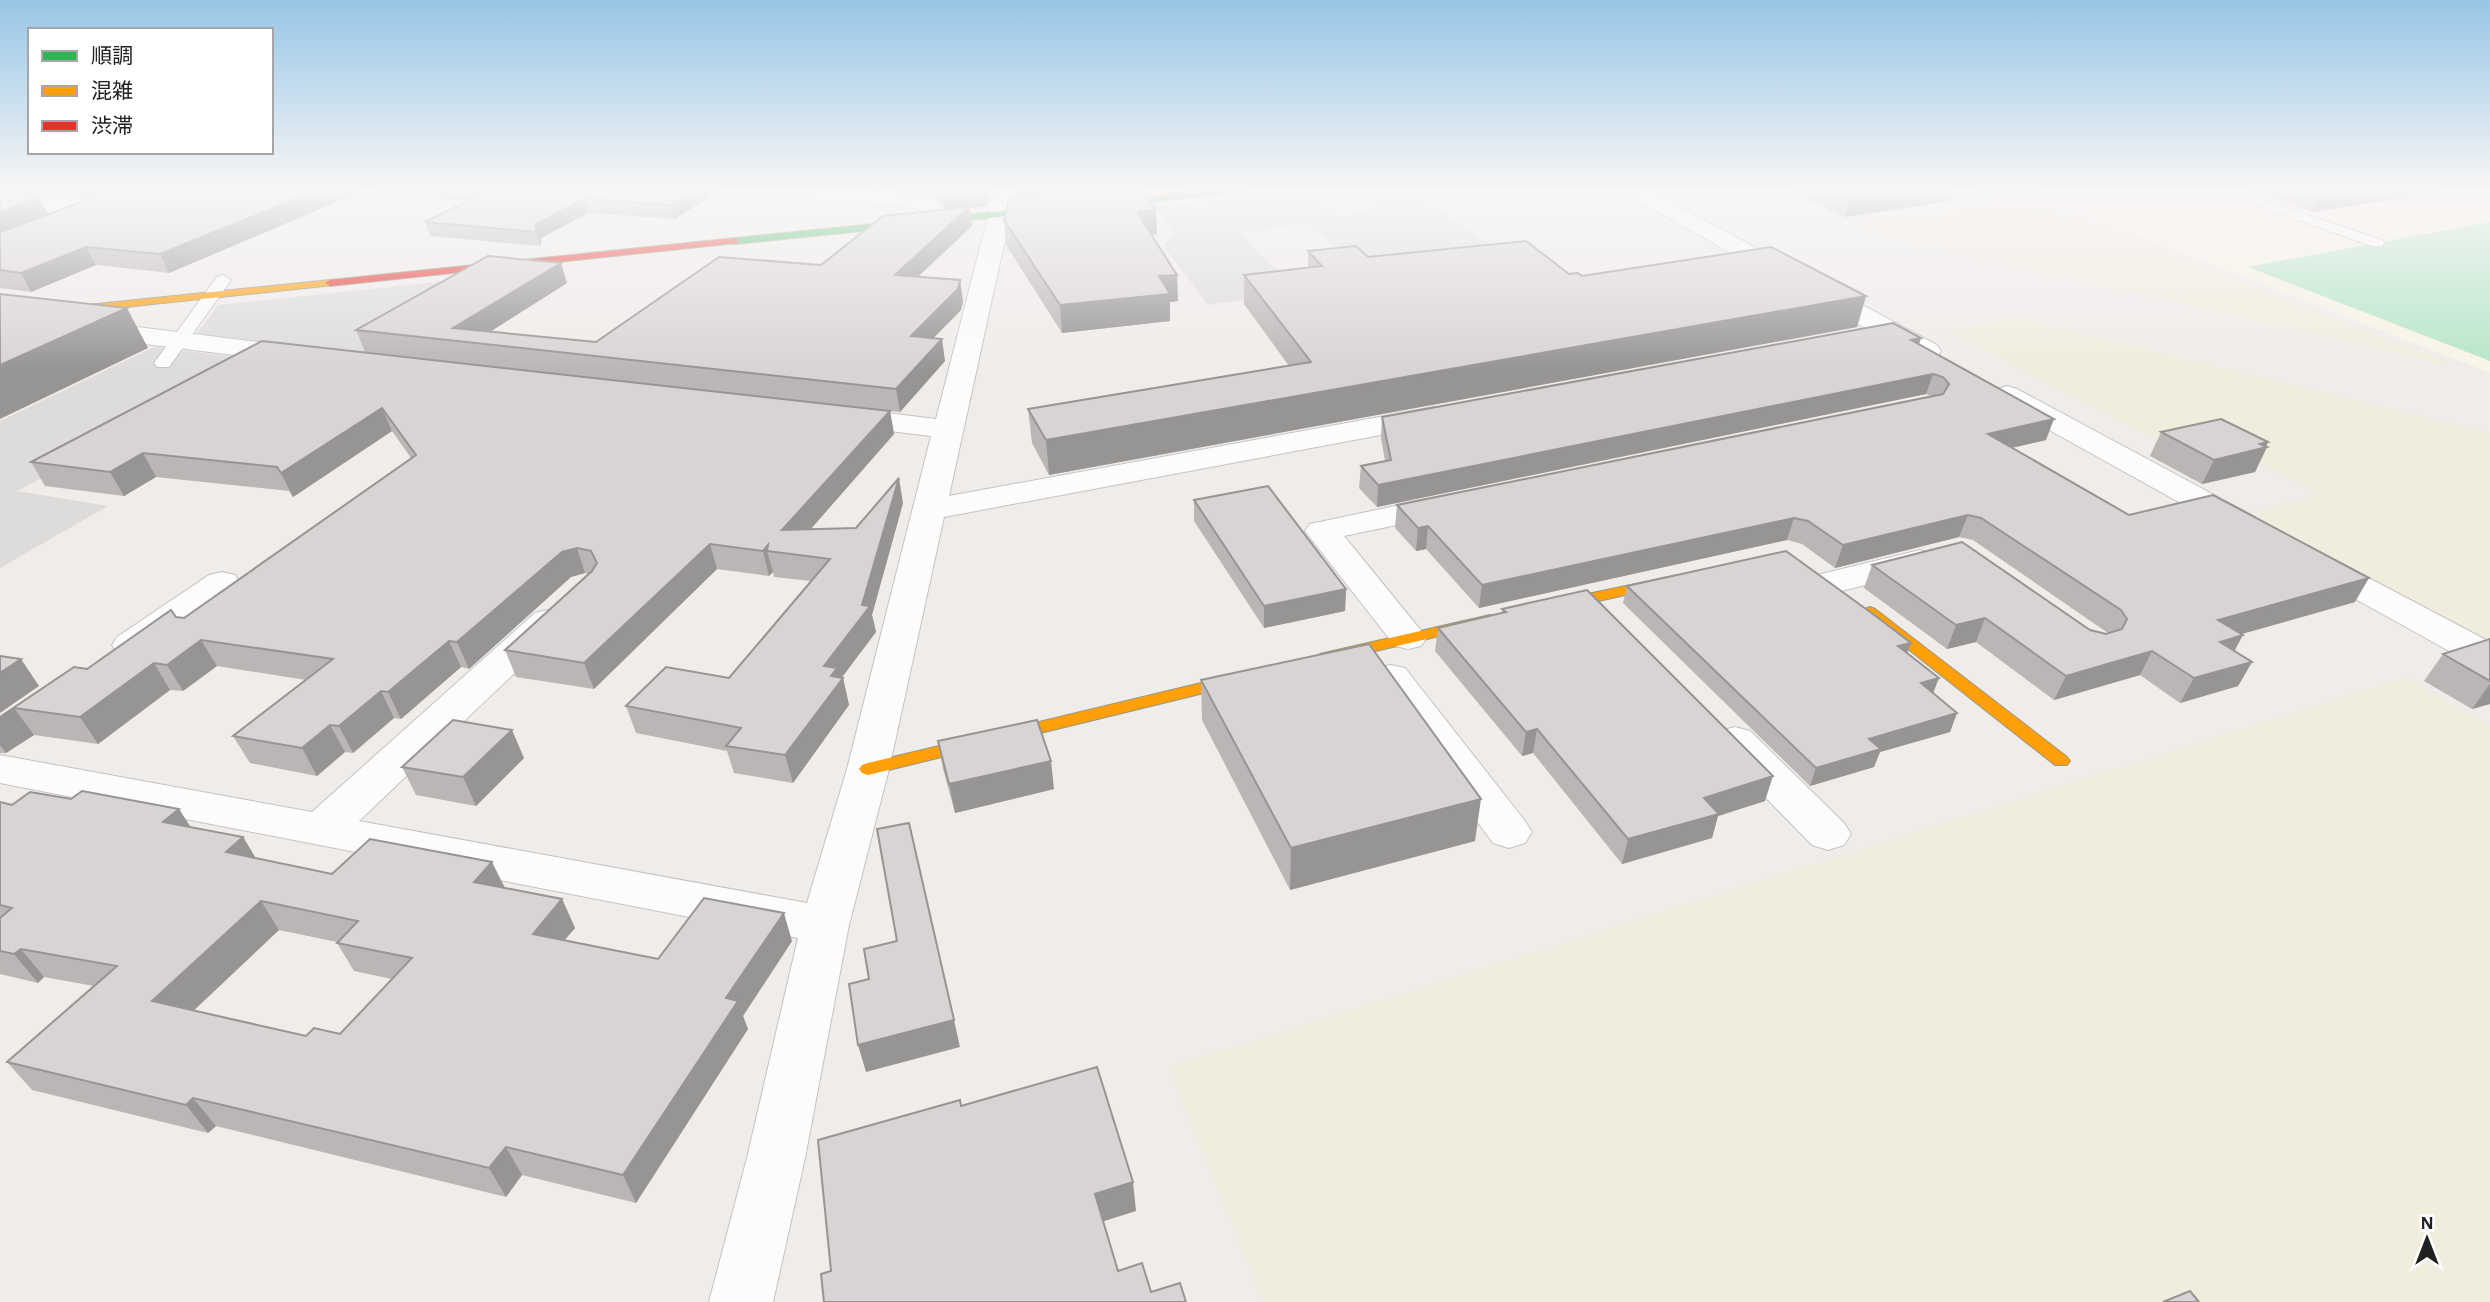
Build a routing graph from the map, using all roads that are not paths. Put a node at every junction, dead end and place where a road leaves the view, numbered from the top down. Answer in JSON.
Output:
{"nodes":[{"id":1,"x":525,"y":250,"type":"edge"},
{"id":2,"x":596,"y":250,"type":"edge"},
{"id":3,"x":991,"y":250,"type":"edge"},
{"id":4,"x":1742,"y":250,"type":"edge"},
{"id":5,"x":223,"y":280,"type":"junction"},
{"id":6,"x":211,"y":295,"type":"junction"},
{"id":7,"x":0,"y":303,"type":"edge"},
{"id":8,"x":0,"y":318,"type":"edge"},
{"id":9,"x":1891,"y":331,"type":"junction"},
{"id":10,"x":1849,"y":339,"type":"edge"},
{"id":11,"x":171,"y":352,"type":"junction"},
{"id":12,"x":330,"y":359,"type":"edge"},
{"id":13,"x":1465,"y":410,"type":"edge"},
{"id":14,"x":811,"y":413,"type":"edge"},
{"id":15,"x":948,"y":429,"type":"junction"},
{"id":16,"x":1473,"y":499,"type":"edge"},
{"id":17,"x":929,"y":510,"type":"junction"},
{"id":18,"x":1947,"y":554,"type":"edge"},
{"id":19,"x":1697,"y":574,"type":"edge"},
{"id":20,"x":1825,"y":580,"type":"joint"},
{"id":21,"x":222,"y":583,"type":"dead end"},
{"id":22,"x":575,"y":596,"type":"edge"},
{"id":23,"x":1592,"y":598,"type":"junction"},
{"id":24,"x":1527,"y":612,"type":"edge"},
{"id":25,"x":1500,"y":618,"type":"edge"},
{"id":26,"x":1622,"y":628,"type":"edge"},
{"id":27,"x":1388,"y":642,"type":"junction"},
{"id":28,"x":2490,"y":658,"type":"edge"},
{"id":29,"x":1301,"y":664,"type":"edge"},
{"id":30,"x":100,"y":666,"type":"edge"},
{"id":31,"x":1261,"y":673,"type":"edge"},
{"id":32,"x":1710,"y":716,"type":"edge"},
{"id":33,"x":2062,"y":761,"type":"dead end"},
{"id":34,"x":0,"y":769,"type":"edge"},
{"id":35,"x":868,"y":769,"type":"junction"},
{"id":36,"x":321,"y":830,"type":"junction"},
{"id":37,"x":1509,"y":832,"type":"dead end"},
{"id":38,"x":1828,"y":834,"type":"dead end"},
{"id":39,"x":825,"y":925,"type":"junction"},
{"id":40,"x":741,"y":1302,"type":"edge"}],
"edges":[{"from":1,"to":5,"type":"main road"},
{"from":2,"to":6,"type":"main road"},
{"from":3,"to":15,"type":"street"},
{"from":4,"to":9,"type":"street"},
{"from":5,"to":6,"type":"lane"},
{"from":5,"to":7,"type":"main road"},
{"from":6,"to":8,"type":"main road"},
{"from":6,"to":11,"type":"lane"},
{"from":8,"to":11,"type":"street"},
{"from":9,"to":10,"type":"street"},
{"from":9,"to":28,"type":"street"},
{"from":11,"to":12,"type":"street"},
{"from":13,"to":17,"type":"street"},
{"from":14,"to":15,"type":"street"},
{"from":15,"to":17,"type":"street"},
{"from":16,"to":27,"type":"street"},
{"from":17,"to":35,"type":"street"},
{"from":18,"to":20,"type":"street"},
{"from":19,"to":23,"type":"main road"},
{"from":20,"to":33,"type":"main road"},
{"from":21,"to":30,"type":"street"},
{"from":22,"to":36,"type":"street"},
{"from":23,"to":24,"type":"main road"},
{"from":23,"to":26,"type":"street"},
{"from":25,"to":27,"type":"main road"},
{"from":27,"to":29,"type":"main road"},
{"from":27,"to":37,"type":"street"},
{"from":31,"to":35,"type":"main road"},
{"from":32,"to":38,"type":"street"},
{"from":34,"to":36,"type":"street"},
{"from":35,"to":39,"type":"street"},
{"from":36,"to":39,"type":"street"},
{"from":39,"to":40,"type":"street"}]}
